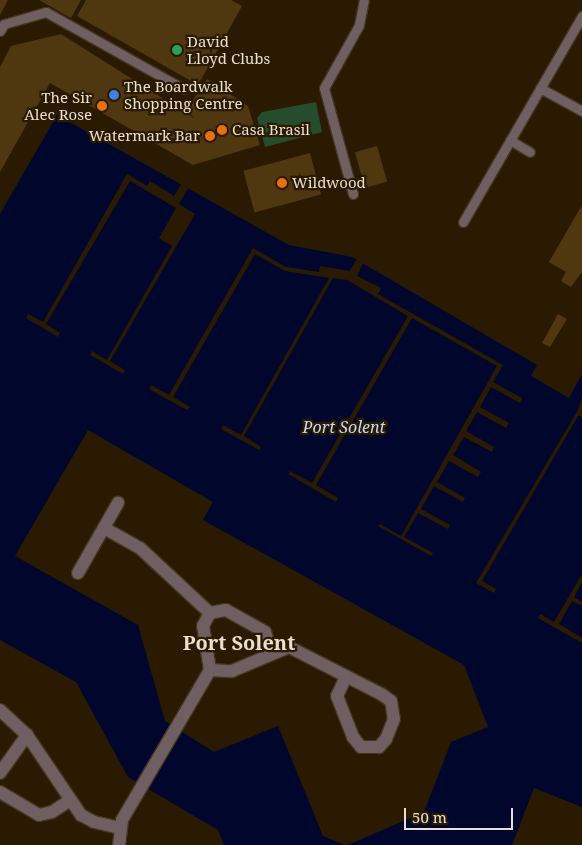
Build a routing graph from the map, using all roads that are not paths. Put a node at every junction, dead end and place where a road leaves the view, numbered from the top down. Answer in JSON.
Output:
{"nodes":[{"id":1,"x":364,"y":0,"type":"edge"},
{"id":2,"x":582,"y":16,"type":"edge"},
{"id":3,"x":0,"y":31,"type":"edge"},
{"id":4,"x":540,"y":88,"type":"junction"},
{"id":5,"x":184,"y":90,"type":"dead end"},
{"id":6,"x":582,"y":112,"type":"edge"},
{"id":7,"x":510,"y":140,"type":"junction"},
{"id":8,"x":530,"y":152,"type":"dead end"},
{"id":9,"x":353,"y":194,"type":"dead end"},
{"id":10,"x":463,"y":222,"type":"dead end"},
{"id":11,"x":118,"y":503,"type":"dead end"},
{"id":12,"x":104,"y":528,"type":"junction"},
{"id":13,"x":78,"y":573,"type":"dead end"},
{"id":14,"x":210,"y":613,"type":"junction"},
{"id":15,"x":272,"y":654,"type":"junction"},
{"id":16,"x":210,"y":670,"type":"junction"},
{"id":17,"x":346,"y":677,"type":"junction"},
{"id":18,"x":0,"y":710,"type":"edge"},
{"id":19,"x":27,"y":735,"type":"junction"},
{"id":20,"x":0,"y":773,"type":"edge"},
{"id":21,"x":0,"y":792,"type":"edge"},
{"id":22,"x":69,"y":801,"type":"junction"},
{"id":23,"x":120,"y":828,"type":"junction"},
{"id":24,"x":119,"y":845,"type":"edge"}],
"edges":[{"from":1,"to":9,"type":"lane"},
{"from":2,"to":4,"type":"lane"},
{"from":3,"to":5,"type":"lane"},
{"from":4,"to":6,"type":"lane"},
{"from":4,"to":7,"type":"lane"},
{"from":7,"to":8,"type":"lane"},
{"from":7,"to":10,"type":"lane"},
{"from":11,"to":12,"type":"street"},
{"from":12,"to":13,"type":"street"},
{"from":12,"to":14,"type":"street"},
{"from":14,"to":15,"type":"street"},
{"from":14,"to":16,"type":"street"},
{"from":15,"to":16,"type":"street"},
{"from":15,"to":17,"type":"street"},
{"from":16,"to":23,"type":"street"},
{"from":17,"to":17,"type":"street"},
{"from":18,"to":19,"type":"street"},
{"from":19,"to":20,"type":"street"},
{"from":19,"to":22,"type":"street"},
{"from":21,"to":22,"type":"street"},
{"from":22,"to":23,"type":"street"},
{"from":23,"to":24,"type":"street"}]}
